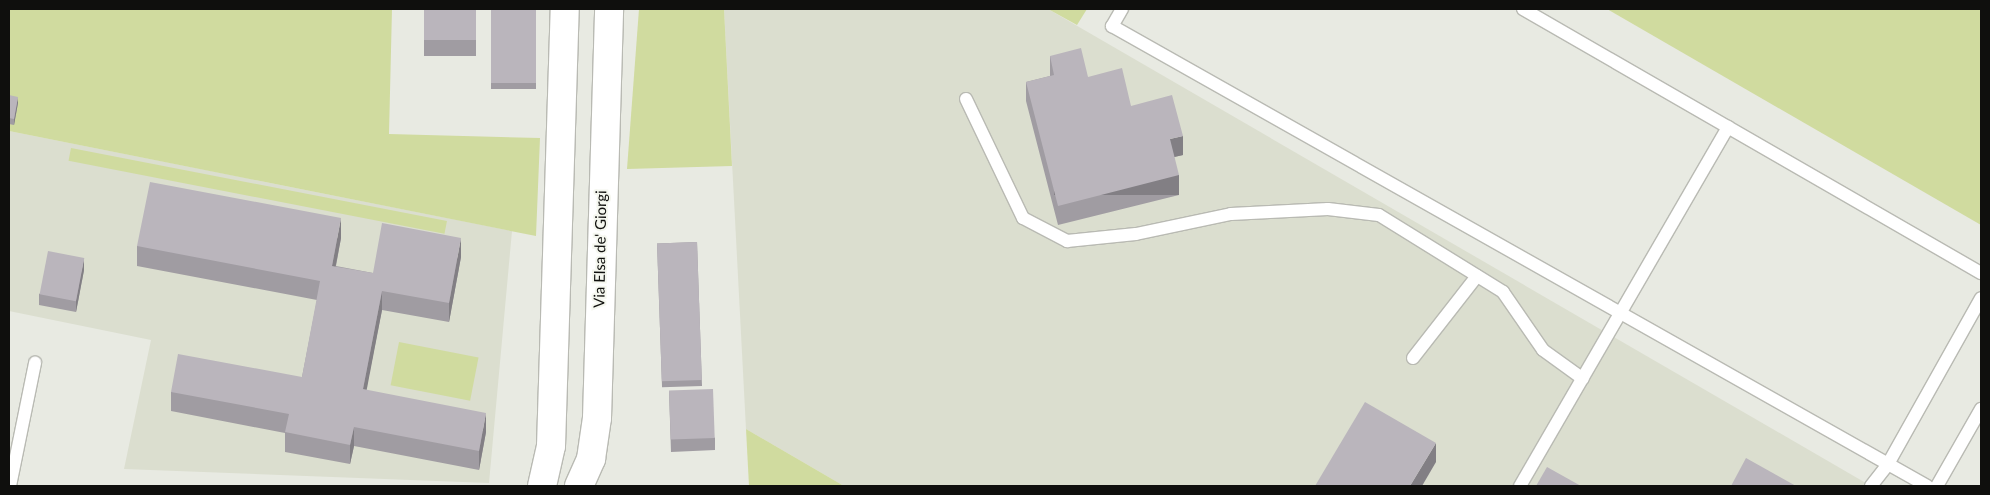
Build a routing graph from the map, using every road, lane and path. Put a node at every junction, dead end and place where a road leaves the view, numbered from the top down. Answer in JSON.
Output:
{"nodes":[{"id":1,"x":566,"y":9,"type":"edge"},
{"id":2,"x":1122,"y":9,"type":"edge"},
{"id":3,"x":1523,"y":9,"type":"edge"},
{"id":4,"x":610,"y":17,"type":"edge"},
{"id":5,"x":966,"y":99,"type":"dead end"},
{"id":6,"x":1728,"y":127,"type":"junction"},
{"id":7,"x":1981,"y":273,"type":"edge"},
{"id":8,"x":1477,"y":276,"type":"junction"},
{"id":9,"x":1981,"y":298,"type":"edge"},
{"id":10,"x":1621,"y":313,"type":"junction"},
{"id":11,"x":1413,"y":358,"type":"dead end"},
{"id":12,"x":35,"y":363,"type":"dead end"},
{"id":13,"x":1582,"y":378,"type":"junction"},
{"id":14,"x":1981,"y":409,"type":"edge"},
{"id":15,"x":1888,"y":464,"type":"junction"},
{"id":16,"x":10,"y":486,"type":"edge"},
{"id":17,"x":542,"y":486,"type":"edge"},
{"id":18,"x":580,"y":486,"type":"edge"},
{"id":19,"x":1520,"y":486,"type":"edge"},
{"id":20,"x":1871,"y":486,"type":"edge"},
{"id":21,"x":1928,"y":486,"type":"edge"},
{"id":22,"x":1936,"y":486,"type":"edge"}],
"edges":[{"from":1,"to":17,"type":"main road"},
{"from":2,"to":10,"type":"lane"},
{"from":3,"to":6,"type":"lane"},
{"from":4,"to":18,"type":"main road","name":"Via Elsa de' Giorgi"},
{"from":5,"to":8,"type":"lane"},
{"from":6,"to":7,"type":"lane"},
{"from":6,"to":10,"type":"lane"},
{"from":8,"to":11,"type":"lane"},
{"from":8,"to":13,"type":"lane"},
{"from":9,"to":15,"type":"lane"},
{"from":10,"to":13,"type":"lane"},
{"from":10,"to":15,"type":"lane"},
{"from":12,"to":16,"type":"lane"},
{"from":13,"to":19,"type":"lane"},
{"from":14,"to":22,"type":"lane"},
{"from":15,"to":20,"type":"lane"},
{"from":15,"to":21,"type":"lane"}]}
